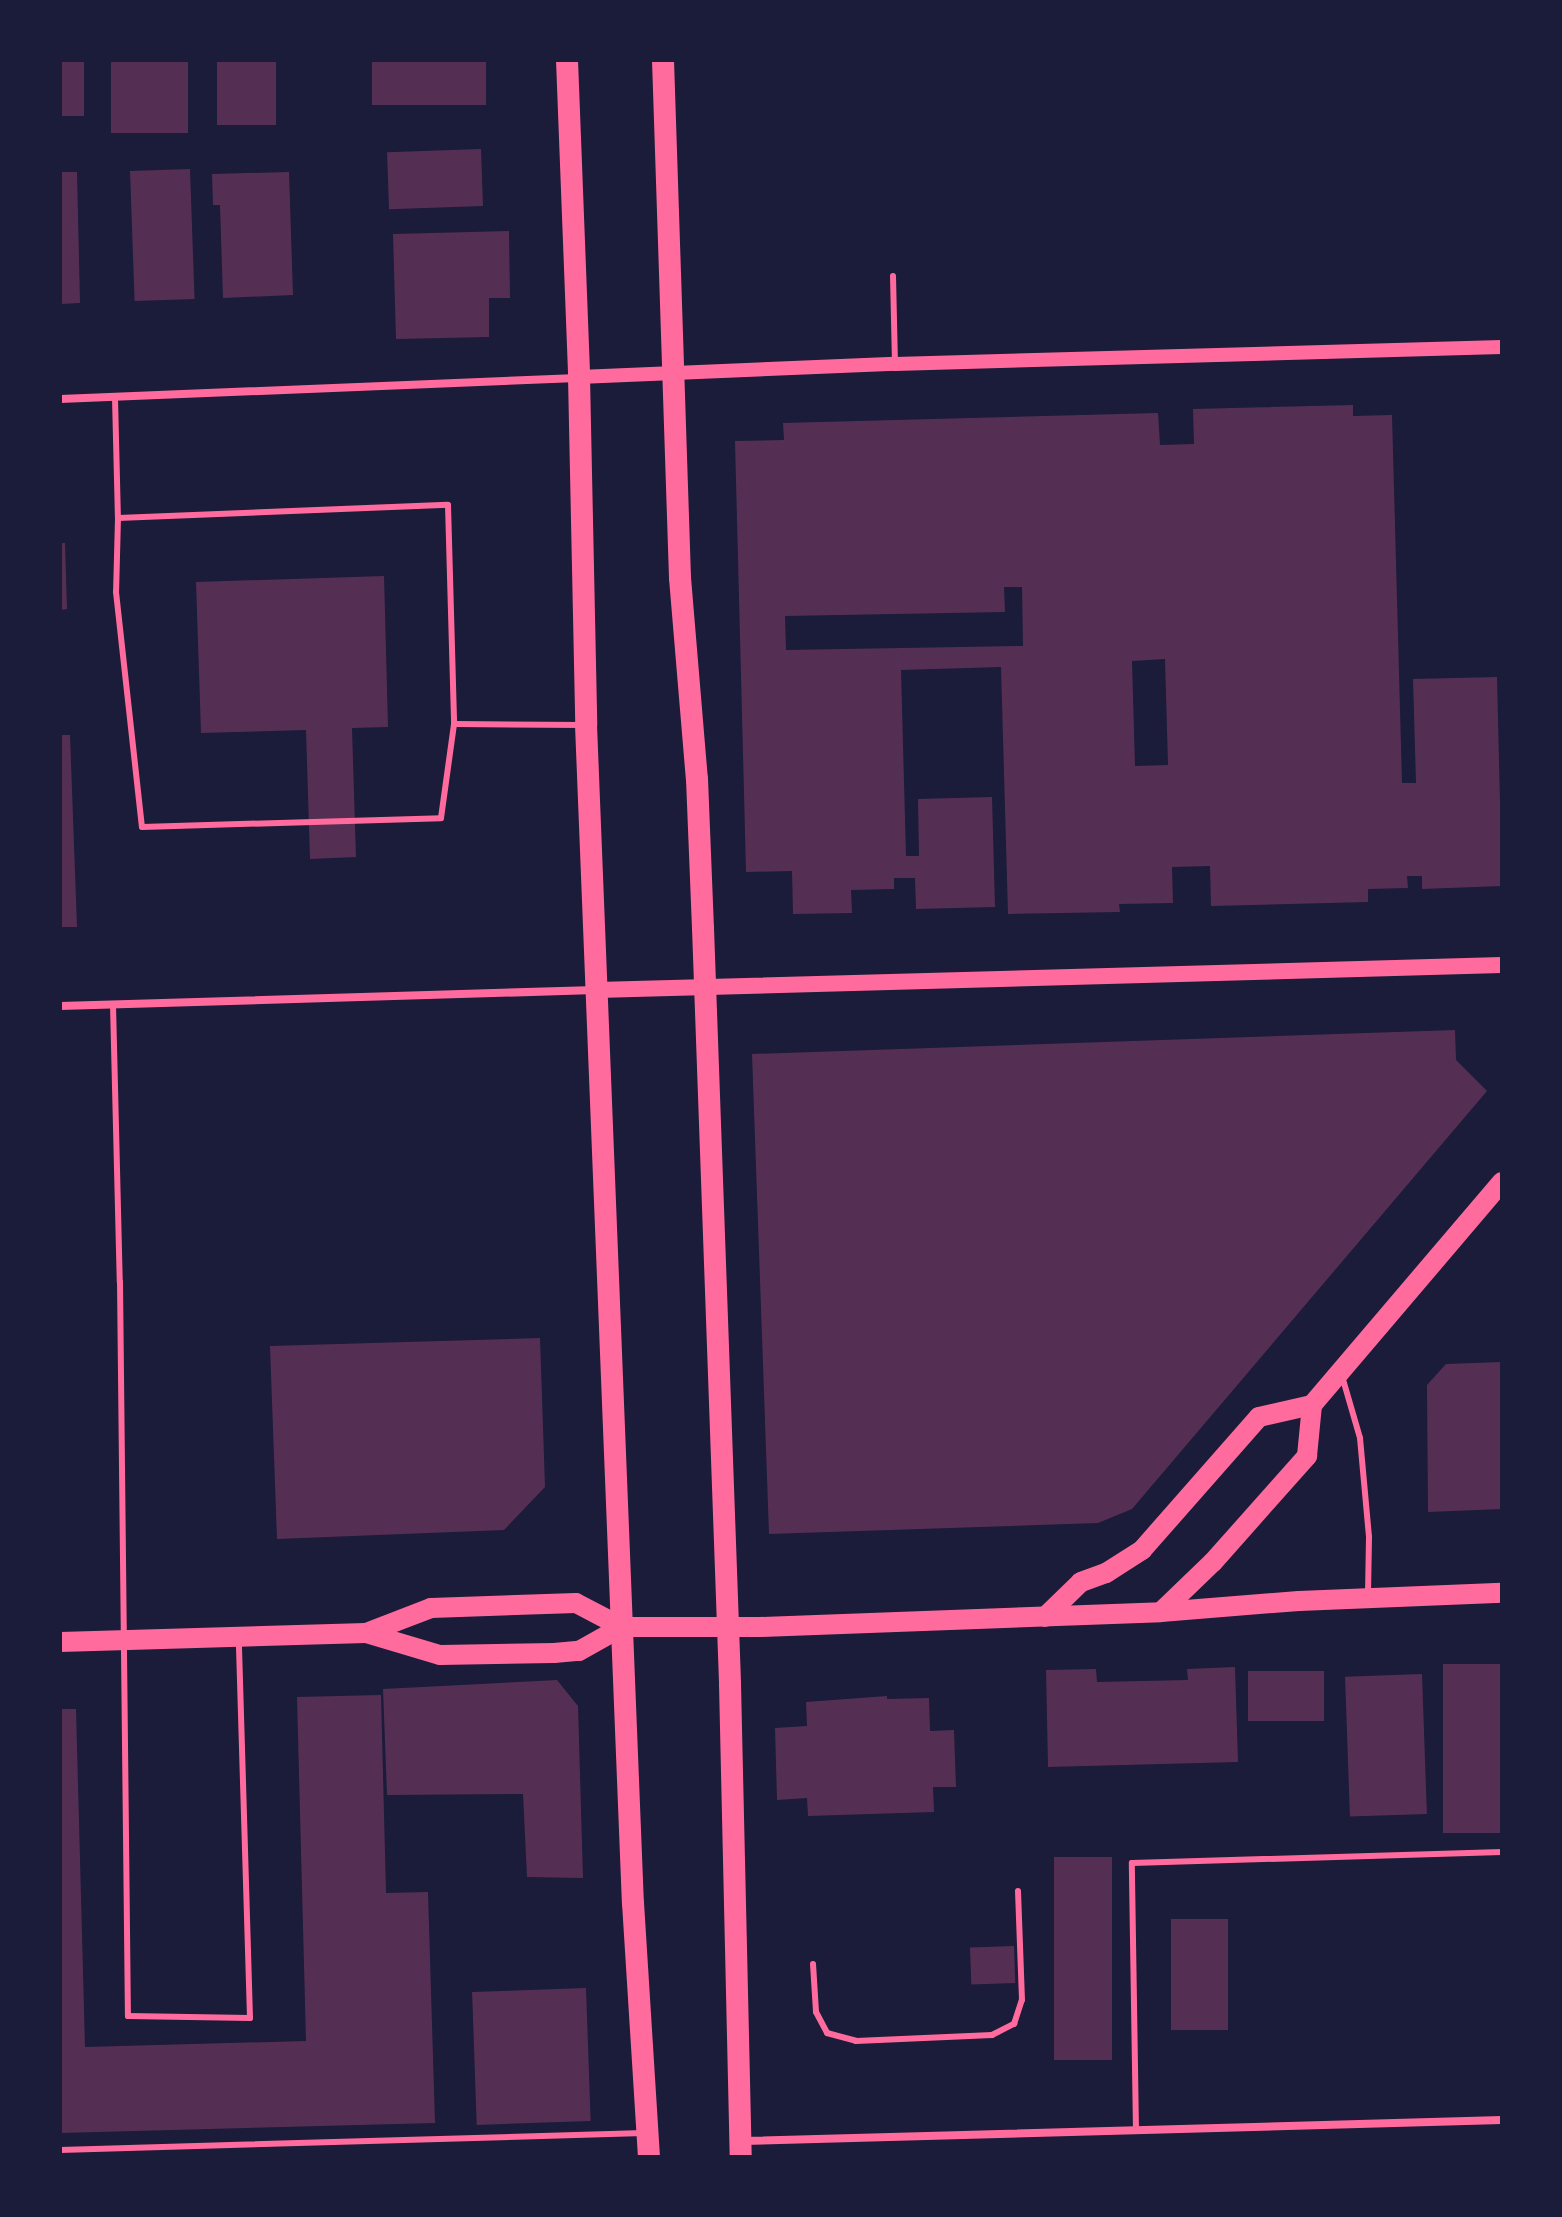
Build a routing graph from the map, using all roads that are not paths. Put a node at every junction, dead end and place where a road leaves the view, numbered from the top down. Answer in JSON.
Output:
{"nodes":[{"id":1,"x":567,"y":60,"type":"edge"},
{"id":2,"x":663,"y":60,"type":"edge"},
{"id":3,"x":893,"y":276,"type":"dead end"},
{"id":4,"x":1502,"y":347,"type":"edge"},
{"id":5,"x":895,"y":364,"type":"junction"},
{"id":6,"x":673,"y":373,"type":"junction"},
{"id":7,"x":579,"y":377,"type":"junction"},
{"id":8,"x":115,"y":398,"type":"junction"},
{"id":9,"x":60,"y":399,"type":"edge"},
{"id":10,"x":118,"y":518,"type":"junction"},
{"id":11,"x":454,"y":724,"type":"junction"},
{"id":12,"x":586,"y":725,"type":"junction"},
{"id":13,"x":1502,"y":965,"type":"edge"},
{"id":14,"x":705,"y":987,"type":"junction"},
{"id":15,"x":597,"y":990,"type":"junction"},
{"id":16,"x":113,"y":1005,"type":"junction"},
{"id":17,"x":60,"y":1006,"type":"edge"},
{"id":18,"x":1502,"y":1182,"type":"edge"},
{"id":19,"x":1341,"y":1371,"type":"junction"},
{"id":20,"x":1312,"y":1405,"type":"junction"},
{"id":21,"x":1502,"y":1593,"type":"edge"},
{"id":22,"x":1368,"y":1598,"type":"junction"},
{"id":23,"x":1161,"y":1612,"type":"junction"},
{"id":24,"x":1045,"y":1617,"type":"junction"},
{"id":25,"x":622,"y":1627,"type":"junction"},
{"id":26,"x":728,"y":1627,"type":"junction"},
{"id":27,"x":366,"y":1633,"type":"junction"},
{"id":28,"x":239,"y":1637,"type":"junction"},
{"id":29,"x":124,"y":1639,"type":"junction"},
{"id":30,"x":60,"y":1642,"type":"edge"},
{"id":31,"x":1502,"y":1852,"type":"edge"},
{"id":32,"x":1018,"y":1891,"type":"dead end"},
{"id":33,"x":813,"y":1964,"type":"dead end"},
{"id":34,"x":1502,"y":2120,"type":"edge"},
{"id":35,"x":1136,"y":2131,"type":"junction"},
{"id":36,"x":647,"y":2133,"type":"junction"},
{"id":37,"x":741,"y":2149,"type":"edge"},
{"id":38,"x":60,"y":2150,"type":"edge"},
{"id":39,"x":649,"y":2157,"type":"edge"}],
"edges":[{"from":1,"to":7,"type":"highway"},
{"from":2,"to":6,"type":"highway"},
{"from":3,"to":5,"type":"lane"},
{"from":4,"to":5,"type":"street"},
{"from":5,"to":6,"type":"street"},
{"from":6,"to":7,"type":"street"},
{"from":6,"to":14,"type":"highway"},
{"from":7,"to":8,"type":"street"},
{"from":7,"to":12,"type":"highway"},
{"from":8,"to":9,"type":"street"},
{"from":8,"to":10,"type":"lane"},
{"from":10,"to":11,"type":"lane"},
{"from":10,"to":11,"type":"lane"},
{"from":11,"to":12,"type":"lane"},
{"from":12,"to":15,"type":"highway"},
{"from":13,"to":14,"type":"main road"},
{"from":14,"to":15,"type":"main road"},
{"from":14,"to":26,"type":"highway"},
{"from":15,"to":16,"type":"street"},
{"from":15,"to":25,"type":"highway"},
{"from":16,"to":17,"type":"street"},
{"from":16,"to":29,"type":"lane"},
{"from":18,"to":19,"type":"main road"},
{"from":19,"to":20,"type":"main road"},
{"from":19,"to":22,"type":"lane"},
{"from":20,"to":23,"type":"main road"},
{"from":20,"to":24,"type":"main road"},
{"from":21,"to":22,"type":"main road"},
{"from":22,"to":23,"type":"main road"},
{"from":23,"to":24,"type":"main road"},
{"from":24,"to":26,"type":"main road"},
{"from":25,"to":26,"type":"main road"},
{"from":25,"to":27,"type":"main road"},
{"from":25,"to":27,"type":"main road"},
{"from":25,"to":36,"type":"highway"},
{"from":26,"to":37,"type":"highway"},
{"from":27,"to":28,"type":"main road"},
{"from":28,"to":29,"type":"main road"},
{"from":28,"to":29,"type":"lane"},
{"from":29,"to":30,"type":"main road"},
{"from":31,"to":35,"type":"lane"},
{"from":32,"to":33,"type":"lane"},
{"from":34,"to":35,"type":"street"},
{"from":35,"to":37,"type":"street"},
{"from":36,"to":38,"type":"lane"},
{"from":36,"to":39,"type":"highway"}]}
